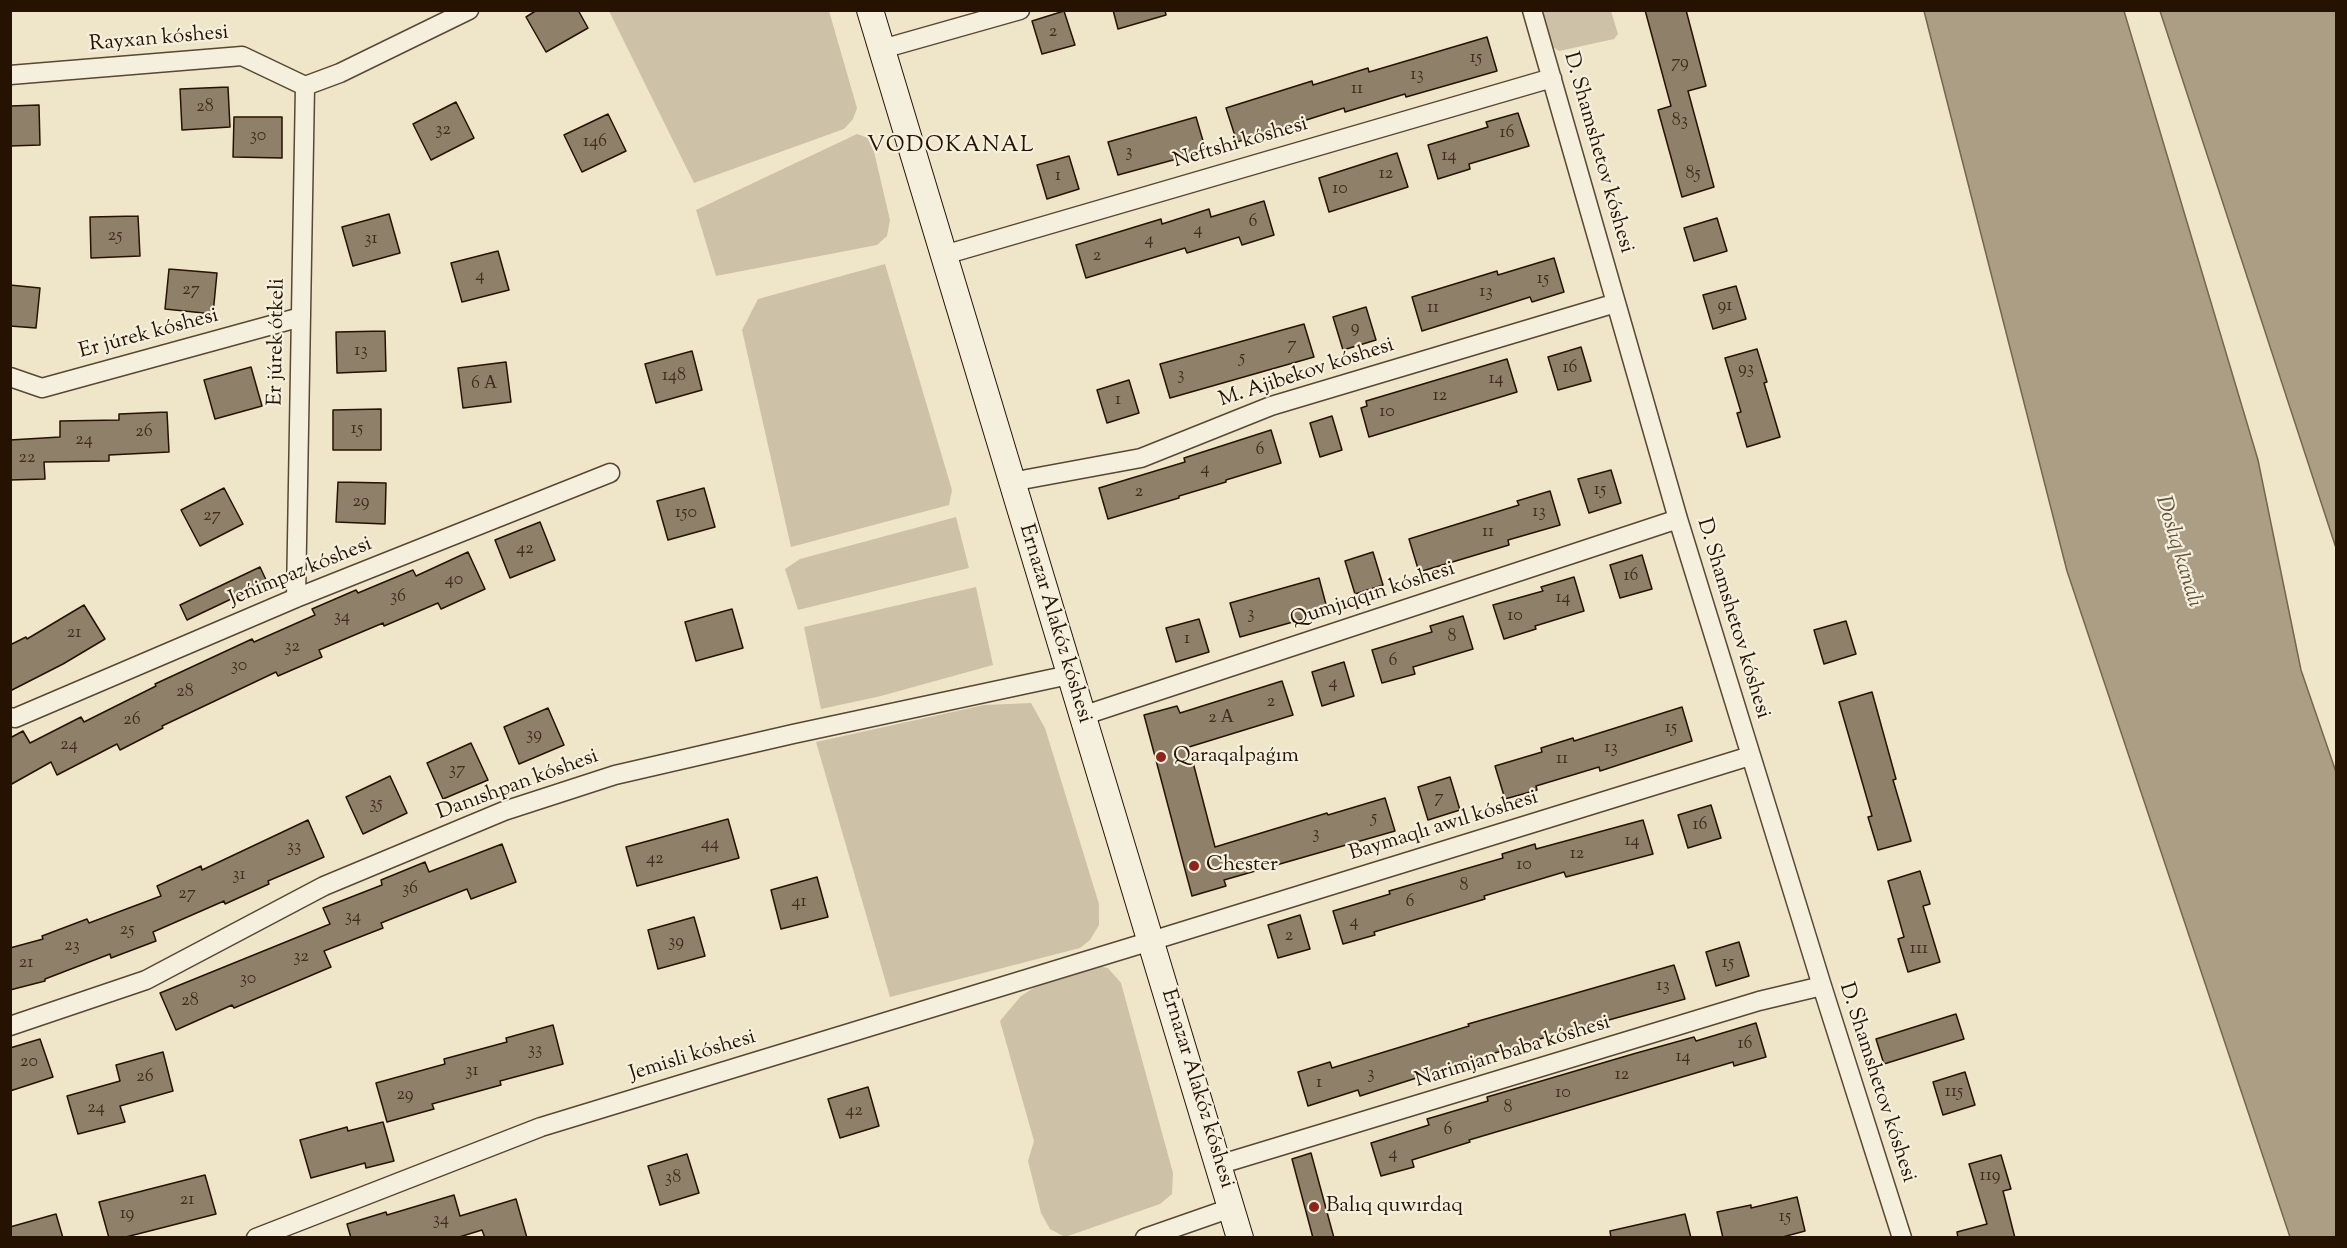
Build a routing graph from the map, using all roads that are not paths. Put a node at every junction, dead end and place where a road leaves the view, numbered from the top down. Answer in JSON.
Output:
{"nodes":[{"id":1,"x":469,"y":10,"type":"edge"},
{"id":2,"x":870,"y":10,"type":"edge"},
{"id":3,"x":1020,"y":10,"type":"edge"},
{"id":4,"x":1532,"y":10,"type":"edge"},
{"id":5,"x":882,"y":50,"type":"junction"},
{"id":6,"x":10,"y":75,"type":"edge"},
{"id":7,"x":1552,"y":78,"type":"junction"},
{"id":8,"x":305,"y":86,"type":"junction"},
{"id":9,"x":944,"y":255,"type":"junction"},
{"id":10,"x":1616,"y":303,"type":"junction"},
{"id":11,"x":301,"y":317,"type":"junction"},
{"id":12,"x":10,"y":377,"type":"edge"},
{"id":13,"x":610,"y":473,"type":"dead end"},
{"id":14,"x":1011,"y":482,"type":"junction"},
{"id":15,"x":1678,"y":519,"type":"junction"},
{"id":16,"x":296,"y":598,"type":"junction"},
{"id":17,"x":1069,"y":675,"type":"junction"},
{"id":18,"x":1082,"y":716,"type":"junction"},
{"id":19,"x":10,"y":717,"type":"edge"},
{"id":20,"x":1750,"y":756,"type":"junction"},
{"id":21,"x":1151,"y":941,"type":"junction"},
{"id":22,"x":1822,"y":986,"type":"junction"},
{"id":23,"x":10,"y":1026,"type":"edge"},
{"id":24,"x":1218,"y":1165,"type":"junction"},
{"id":25,"x":1231,"y":1208,"type":"junction"},
{"id":26,"x":256,"y":1238,"type":"edge"},
{"id":27,"x":1146,"y":1238,"type":"edge"},
{"id":28,"x":1240,"y":1238,"type":"edge"},
{"id":29,"x":1902,"y":1238,"type":"edge"}],
"edges":[{"from":1,"to":8,"type":"street"},
{"from":2,"to":5,"type":"main road","name":"Ernazar Alakóz kóshesi"},
{"from":3,"to":5,"type":"street"},
{"from":4,"to":7,"type":"street","name":"D. Shamshetov kóshesi"},
{"from":5,"to":9,"type":"main road","name":"Ernazar Alakóz kóshesi"},
{"from":6,"to":8,"type":"street","name":"Rayxan kóshesi"},
{"from":7,"to":9,"type":"street","name":"Neftshi kóshesi"},
{"from":7,"to":10,"type":"street","name":"D. Shamshetov kóshesi"},
{"from":8,"to":11,"type":"street","name":"Er júrek ótkeli"},
{"from":9,"to":14,"type":"main road","name":"Ernazar Alakóz kóshesi"},
{"from":10,"to":14,"type":"street","name":"M. Ajibekov kóshesi"},
{"from":10,"to":15,"type":"street","name":"D. Shamshetov kóshesi"},
{"from":11,"to":12,"type":"street","name":"Er júrek kóshesi"},
{"from":11,"to":16,"type":"street","name":"Er júrek ótkeli"},
{"from":13,"to":16,"type":"street","name":"Jeńimpaz kóshesi"},
{"from":14,"to":17,"type":"main road","name":"Ernazar Alakóz kóshesi"},
{"from":15,"to":18,"type":"street","name":"Qumjıqqın kóshesi"},
{"from":15,"to":20,"type":"street","name":"D. Shamshetov kóshesi"},
{"from":16,"to":19,"type":"street","name":"Jeńimpaz kóshesi"},
{"from":17,"to":18,"type":"main road","name":"Ernazar Alakóz kóshesi"},
{"from":17,"to":23,"type":"street","name":"Danıshpan kóshesi"},
{"from":18,"to":21,"type":"main road","name":"Ernazar Alakóz kóshesi"},
{"from":20,"to":21,"type":"street","name":"Baymaqlı awıl kóshesi"},
{"from":20,"to":22,"type":"street","name":"D. Shamshetov kóshesi"},
{"from":21,"to":24,"type":"main road","name":"Ernazar Alakóz kóshesi"},
{"from":21,"to":26,"type":"street","name":"Jemisli kóshesi"},
{"from":22,"to":24,"type":"street","name":"Narimjan baba kóshesi"},
{"from":22,"to":29,"type":"street","name":"D. Shamshetov kóshesi"},
{"from":24,"to":25,"type":"main road","name":"Ernazar Alakóz kóshesi"},
{"from":25,"to":27,"type":"street"},
{"from":25,"to":28,"type":"main road","name":"Ernazar Alakóz kóshesi"}]}
